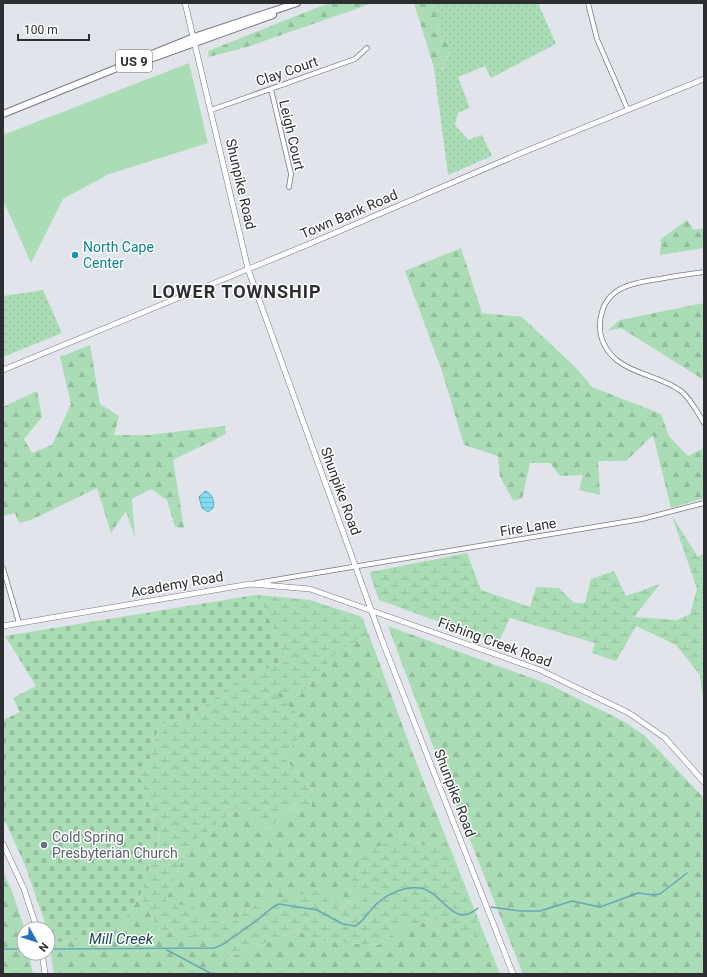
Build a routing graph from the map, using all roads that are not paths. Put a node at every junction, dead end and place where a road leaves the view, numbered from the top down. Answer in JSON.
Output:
{"nodes":[{"id":1,"x":186,"y":3,"type":"edge"},
{"id":2,"x":297,"y":3,"type":"edge"},
{"id":3,"x":303,"y":3,"type":"edge"},
{"id":4,"x":588,"y":3,"type":"edge"},
{"id":5,"x":194,"y":36,"type":"junction"},
{"id":6,"x":196,"y":44,"type":"junction"},
{"id":7,"x":367,"y":48,"type":"dead end"},
{"id":8,"x":704,"y":80,"type":"edge"},
{"id":9,"x":75,"y":85,"type":"junction"},
{"id":10,"x":271,"y":89,"type":"junction"},
{"id":11,"x":211,"y":110,"type":"junction"},
{"id":12,"x":628,"y":110,"type":"junction"},
{"id":13,"x":3,"y":114,"type":"edge"},
{"id":14,"x":289,"y":187,"type":"dead end"},
{"id":15,"x":248,"y":269,"type":"junction"},
{"id":16,"x":704,"y":272,"type":"edge"},
{"id":17,"x":3,"y":370,"type":"edge"},
{"id":18,"x":704,"y":423,"type":"edge"},
{"id":19,"x":704,"y":503,"type":"edge"},
{"id":20,"x":355,"y":566,"type":"junction"},
{"id":21,"x":3,"y":568,"type":"edge"},
{"id":22,"x":250,"y":584,"type":"junction"},
{"id":23,"x":371,"y":609,"type":"junction"},
{"id":24,"x":19,"y":623,"type":"junction"},
{"id":25,"x":3,"y":626,"type":"edge"},
{"id":26,"x":704,"y":782,"type":"edge"},
{"id":27,"x":3,"y":844,"type":"edge"},
{"id":28,"x":34,"y":921,"type":"edge"},
{"id":29,"x":43,"y":961,"type":"edge"},
{"id":30,"x":45,"y":974,"type":"edge"},
{"id":31,"x":513,"y":974,"type":"edge"}],
"edges":[{"from":1,"to":5,"type":"street","name":"Shunpike Road"},
{"from":2,"to":5,"type":"highway","number":"US 9"},
{"from":3,"to":6,"type":"highway","number":"US 9"},
{"from":4,"to":12,"type":"street"},
{"from":5,"to":6,"type":"street","name":"Shunpike Road"},
{"from":5,"to":9,"type":"highway","number":"US 9"},
{"from":6,"to":9,"type":"highway","number":"US 9"},
{"from":6,"to":11,"type":"street","name":"Shunpike Road"},
{"from":7,"to":10,"type":"street","name":"Clay Court"},
{"from":8,"to":12,"type":"street","name":"Town Bank Road"},
{"from":9,"to":13,"type":"highway","number":"US 9"},
{"from":10,"to":11,"type":"street","name":"Clay Court"},
{"from":10,"to":14,"type":"street","name":"Leigh Court"},
{"from":11,"to":15,"type":"street","name":"Shunpike Road"},
{"from":12,"to":15,"type":"street","name":"Town Bank Road"},
{"from":15,"to":17,"type":"street","name":"Town Bank Road"},
{"from":15,"to":20,"type":"street","name":"Shunpike Road"},
{"from":16,"to":18,"type":"street"},
{"from":19,"to":20,"type":"street","name":"Fire Lane"},
{"from":20,"to":22,"type":"street","name":"Academy Road"},
{"from":20,"to":23,"type":"street","name":"Shunpike Road"},
{"from":21,"to":24,"type":"street"},
{"from":22,"to":23,"type":"street","name":"Fishing Creek Road"},
{"from":22,"to":24,"type":"street","name":"Academy Road"},
{"from":23,"to":26,"type":"street","name":"Fishing Creek Road"},
{"from":23,"to":31,"type":"street","name":"Shunpike Road"},
{"from":24,"to":25,"type":"street","name":"Academy Road"},
{"from":27,"to":28,"type":"street"},
{"from":29,"to":30,"type":"street"}]}
